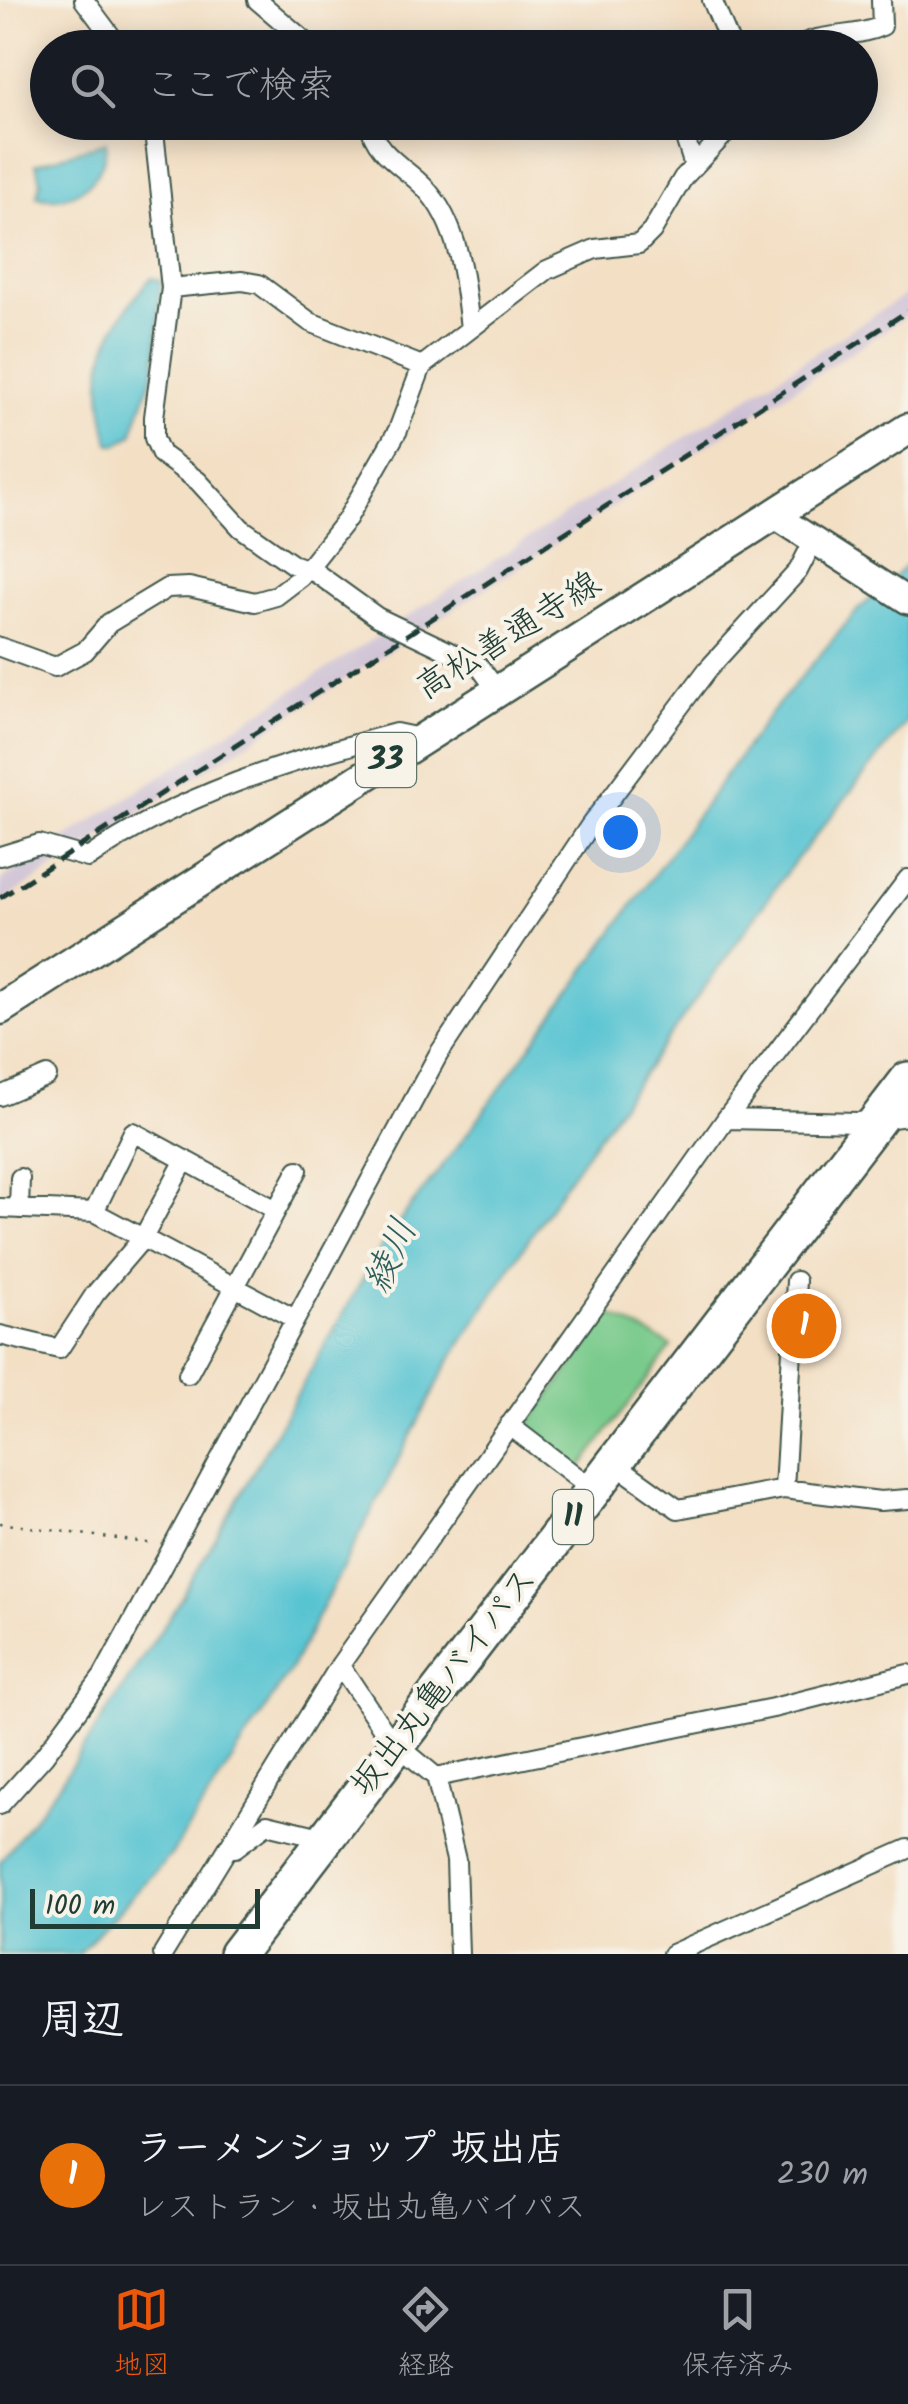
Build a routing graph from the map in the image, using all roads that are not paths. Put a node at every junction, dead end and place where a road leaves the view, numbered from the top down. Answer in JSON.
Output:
{"nodes":[{"id":1,"x":84,"y":0,"type":"edge"},
{"id":2,"x":257,"y":0,"type":"edge"},
{"id":3,"x":712,"y":0,"type":"edge"},
{"id":4,"x":881,"y":0,"type":"edge"},
{"id":5,"x":106,"y":30,"type":"edge"},
{"id":6,"x":292,"y":30,"type":"edge"},
{"id":7,"x":724,"y":30,"type":"edge"},
{"id":8,"x":873,"y":30,"type":"edge"},
{"id":9,"x":156,"y":140,"type":"edge"},
{"id":10,"x":376,"y":140,"type":"edge"},
{"id":11,"x":686,"y":140,"type":"edge"},
{"id":12,"x":719,"y":140,"type":"edge"},
{"id":13,"x":694,"y":166,"type":"junction"},
{"id":14,"x":171,"y":288,"type":"junction"},
{"id":15,"x":470,"y":329,"type":"junction"},
{"id":16,"x":422,"y":366,"type":"junction"},
{"id":17,"x":908,"y":429,"type":"edge"},
{"id":18,"x":774,"y":515,"type":"junction"},
{"id":19,"x":823,"y":543,"type":"junction"},
{"id":20,"x":307,"y":570,"type":"junction"},
{"id":21,"x":908,"y":601,"type":"edge"},
{"id":22,"x":0,"y":647,"type":"edge"},
{"id":23,"x":496,"y":690,"type":"junction"},
{"id":24,"x":420,"y":738,"type":"junction"},
{"id":25,"x":0,"y":856,"type":"edge"},
{"id":26,"x":908,"y":880,"type":"edge"},
{"id":27,"x":0,"y":1008,"type":"edge"},
{"id":28,"x":47,"y":1076,"type":"dead end"},
{"id":29,"x":908,"y":1080,"type":"edge"},
{"id":30,"x":5,"y":1100,"type":"edge"},
{"id":31,"x":899,"y":1117,"type":"edge"},
{"id":32,"x":726,"y":1119,"type":"junction"},
{"id":33,"x":184,"y":1160,"type":"junction"},
{"id":34,"x":298,"y":1170,"type":"dead end"},
{"id":35,"x":20,"y":1178,"type":"dead end"},
{"id":36,"x":9,"y":1208,"type":"edge"},
{"id":37,"x":276,"y":1210,"type":"junction"},
{"id":38,"x":94,"y":1212,"type":"junction"},
{"id":39,"x":144,"y":1238,"type":"junction"},
{"id":40,"x":796,"y":1281,"type":"dead end"},
{"id":41,"x":235,"y":1286,"type":"junction"},
{"id":42,"x":293,"y":1318,"type":"junction"},
{"id":43,"x":0,"y":1335,"type":"edge"},
{"id":44,"x":188,"y":1374,"type":"dead end"},
{"id":45,"x":509,"y":1425,"type":"junction"},
{"id":46,"x":613,"y":1477,"type":"junction"},
{"id":47,"x":784,"y":1489,"type":"junction"},
{"id":48,"x":908,"y":1499,"type":"edge"},
{"id":49,"x":340,"y":1665,"type":"junction"},
{"id":50,"x":908,"y":1674,"type":"edge"},
{"id":51,"x":415,"y":1761,"type":"junction"},
{"id":52,"x":0,"y":1805,"type":"edge"},
{"id":53,"x":325,"y":1838,"type":"junction"},
{"id":54,"x":908,"y":1849,"type":"edge"},
{"id":55,"x":226,"y":1854,"type":"junction"},
{"id":56,"x":163,"y":1954,"type":"edge"},
{"id":57,"x":238,"y":1954,"type":"edge"},
{"id":58,"x":265,"y":1954,"type":"edge"},
{"id":59,"x":459,"y":1954,"type":"edge"},
{"id":60,"x":672,"y":1954,"type":"edge"}],
"edges":[{"from":1,"to":5,"type":"street"},
{"from":2,"to":6,"type":"street"},
{"from":3,"to":7,"type":"street"},
{"from":4,"to":8,"type":"street"},
{"from":9,"to":14,"type":"street"},
{"from":10,"to":15,"type":"street"},
{"from":11,"to":13,"type":"street"},
{"from":12,"to":13,"type":"street"},
{"from":13,"to":15,"type":"street"},
{"from":14,"to":16,"type":"street"},
{"from":14,"to":20,"type":"street"},
{"from":15,"to":16,"type":"street"},
{"from":16,"to":20,"type":"street"},
{"from":17,"to":18,"type":"main road","name":"高松善通寺線","number":"33"},
{"from":18,"to":19,"type":"main road"},
{"from":18,"to":23,"type":"main road","name":"高松善通寺線","number":"33"},
{"from":19,"to":21,"type":"main road"},
{"from":19,"to":42,"type":"street"},
{"from":20,"to":22,"type":"street"},
{"from":20,"to":23,"type":"street"},
{"from":23,"to":24,"type":"main road","name":"高松善通寺線","number":"33"},
{"from":24,"to":25,"type":"street"},
{"from":24,"to":27,"type":"main road","name":"高松善通寺線","number":"33"},
{"from":26,"to":32,"type":"street"},
{"from":28,"to":30,"type":"street"},
{"from":29,"to":31,"type":"highway","name":"坂出丸亀バイパス","number":"11"},
{"from":31,"to":32,"type":"street"},
{"from":31,"to":46,"type":"highway","name":"坂出丸亀バイパス","number":"11"},
{"from":32,"to":45,"type":"street"},
{"from":33,"to":37,"type":"street"},
{"from":33,"to":38,"type":"street"},
{"from":33,"to":39,"type":"street"},
{"from":34,"to":37,"type":"street"},
{"from":35,"to":36,"type":"street"},
{"from":36,"to":38,"type":"street"},
{"from":37,"to":41,"type":"street"},
{"from":38,"to":39,"type":"street"},
{"from":39,"to":41,"type":"street"},
{"from":39,"to":43,"type":"street"},
{"from":40,"to":47,"type":"street"},
{"from":41,"to":42,"type":"street"},
{"from":41,"to":44,"type":"street"},
{"from":42,"to":52,"type":"street"},
{"from":45,"to":46,"type":"street"},
{"from":45,"to":49,"type":"street"},
{"from":46,"to":47,"type":"street"},
{"from":46,"to":51,"type":"highway","name":"坂出丸亀バイパス","number":"11"},
{"from":47,"to":48,"type":"street"},
{"from":49,"to":51,"type":"street"},
{"from":49,"to":55,"type":"street"},
{"from":50,"to":51,"type":"street"},
{"from":51,"to":53,"type":"highway","name":"坂出丸亀バイパス","number":"11"},
{"from":51,"to":58,"type":"highway","name":"坂出丸亀バイパス","number":"11"},
{"from":51,"to":59,"type":"street"},
{"from":53,"to":55,"type":"street"},
{"from":53,"to":57,"type":"highway","name":"坂出丸亀バイパス","number":"11"},
{"from":54,"to":60,"type":"street"},
{"from":55,"to":56,"type":"street"}]}
